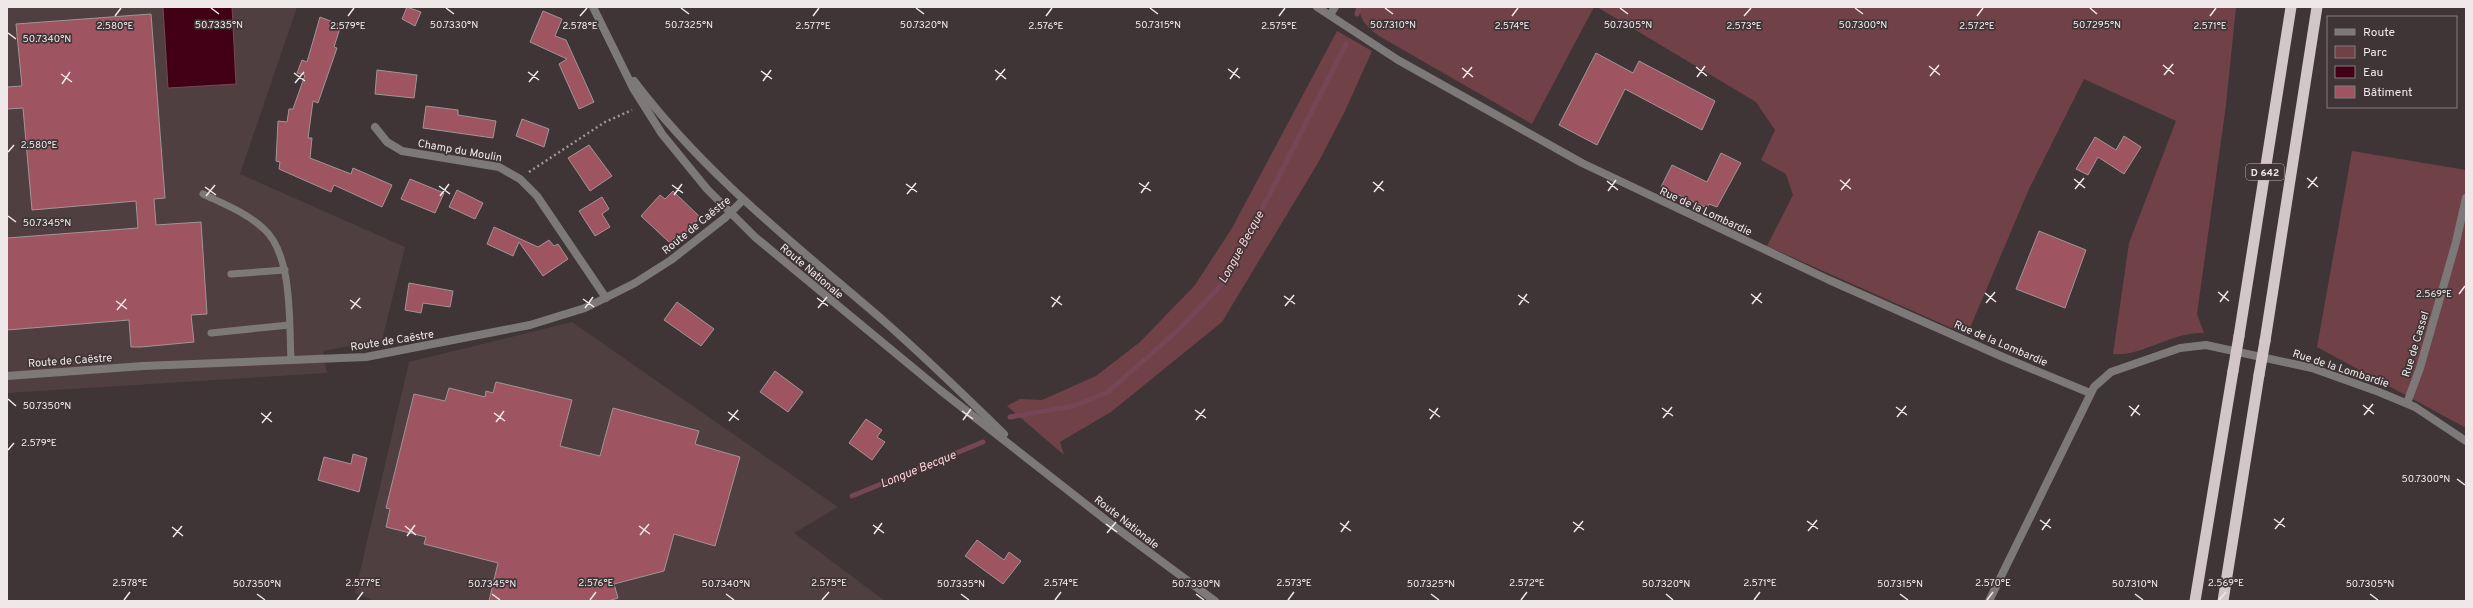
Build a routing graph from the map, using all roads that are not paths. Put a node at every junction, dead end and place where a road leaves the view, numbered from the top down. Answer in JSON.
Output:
{"nodes":[{"id":1,"x":593,"y":7,"type":"edge"},
{"id":2,"x":1317,"y":7,"type":"edge"},
{"id":3,"x":1335,"y":7,"type":"edge"},
{"id":4,"x":2292,"y":7,"type":"edge"},
{"id":5,"x":2317,"y":7,"type":"edge"},
{"id":6,"x":1330,"y":15,"type":"junction"},
{"id":7,"x":622,"y":64,"type":"junction"},
{"id":8,"x":375,"y":127,"type":"dead end"},
{"id":9,"x":203,"y":194,"type":"dead end"},
{"id":10,"x":2466,"y":198,"type":"edge"},
{"id":11,"x":743,"y":200,"type":"junction"},
{"id":12,"x":730,"y":213,"type":"junction"},
{"id":13,"x":285,"y":270,"type":"junction"},
{"id":14,"x":231,"y":274,"type":"dead end"},
{"id":15,"x":606,"y":298,"type":"junction"},
{"id":16,"x":289,"y":325,"type":"junction"},
{"id":17,"x":211,"y":333,"type":"dead end"},
{"id":18,"x":291,"y":360,"type":"junction"},
{"id":19,"x":7,"y":376,"type":"edge"},
{"id":20,"x":2090,"y":393,"type":"junction"},
{"id":21,"x":2407,"y":403,"type":"junction"},
{"id":22,"x":2466,"y":442,"type":"edge"},
{"id":23,"x":1027,"y":456,"type":"junction"},
{"id":24,"x":1215,"y":601,"type":"edge"},
{"id":25,"x":1989,"y":601,"type":"edge"},
{"id":26,"x":2195,"y":601,"type":"edge"},
{"id":27,"x":2223,"y":601,"type":"edge"}],
"edges":[{"from":1,"to":7,"type":"street","name":"Route Nationale"},
{"from":2,"to":6,"type":"street","name":"Rue de la Lombardie"},
{"from":3,"to":6,"type":"street"},
{"from":4,"to":26,"type":"highway","number":"D 642","bridge":true},
{"from":5,"to":27,"type":"highway","number":"D 642","bridge":true},
{"from":6,"to":20,"type":"street","name":"Rue de la Lombardie"},
{"from":7,"to":11,"type":"street","name":"Route Nationale"},
{"from":7,"to":12,"type":"street","name":"Route Nationale"},
{"from":8,"to":15,"type":"street","name":"Champ du Moulin"},
{"from":9,"to":13,"type":"lane"},
{"from":10,"to":21,"type":"street","name":"Rue de Cassel"},
{"from":11,"to":12,"type":"street","name":"Route de Caëstre"},
{"from":11,"to":23,"type":"street","name":"Route Nationale"},
{"from":12,"to":15,"type":"street","name":"Route de Caëstre"},
{"from":12,"to":23,"type":"street","name":"Route Nationale"},
{"from":13,"to":14,"type":"lane"},
{"from":13,"to":16,"type":"lane"},
{"from":15,"to":18,"type":"street","name":"Route de Caëstre"},
{"from":16,"to":17,"type":"lane"},
{"from":16,"to":18,"type":"lane"},
{"from":18,"to":19,"type":"street","name":"Route de Caëstre"},
{"from":20,"to":21,"type":"street","name":"Rue de la Lombardie"},
{"from":20,"to":25,"type":"street","name":"Rue de la Lombardie"},
{"from":21,"to":22,"type":"street","name":"Rue de la Lombardie"},
{"from":23,"to":24,"type":"street","name":"Route Nationale"}]}
